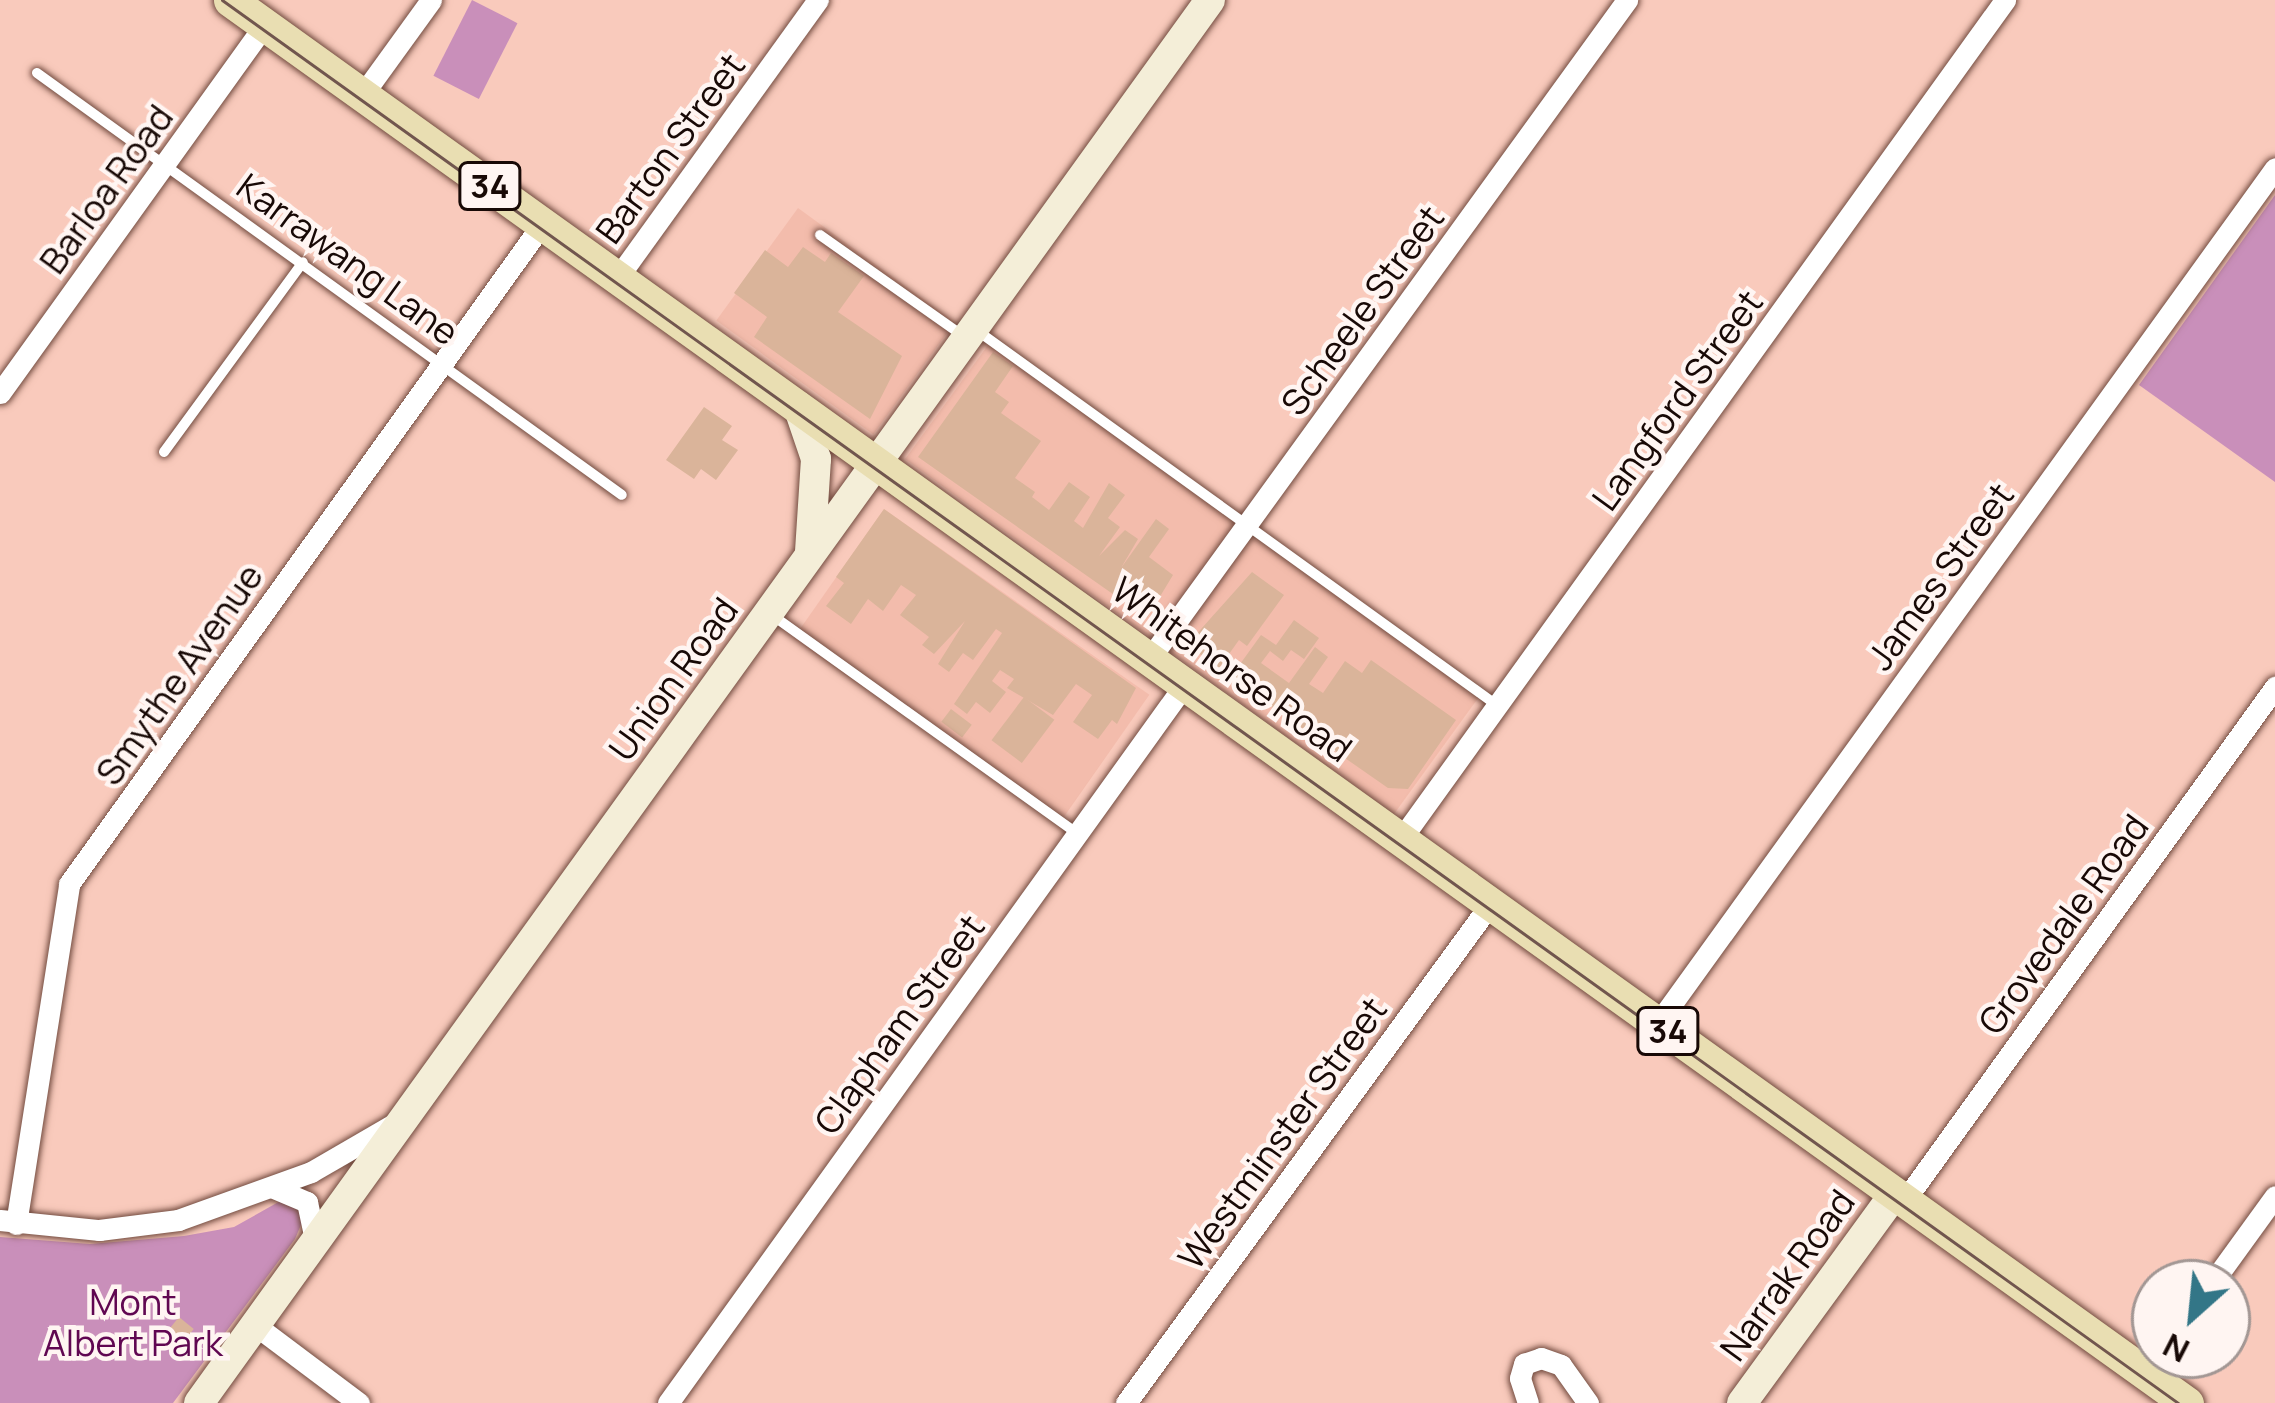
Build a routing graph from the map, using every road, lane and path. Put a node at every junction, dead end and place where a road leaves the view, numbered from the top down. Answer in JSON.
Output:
{"nodes":[{"id":1,"x":230,"y":0,"type":"edge"},
{"id":2,"x":431,"y":0,"type":"edge"},
{"id":3,"x":818,"y":0,"type":"edge"},
{"id":4,"x":1210,"y":0,"type":"edge"},
{"id":5,"x":1627,"y":0,"type":"edge"},
{"id":6,"x":2006,"y":0,"type":"edge"},
{"id":7,"x":265,"y":24,"type":"junction"},
{"id":8,"x":37,"y":74,"type":"dead end"},
{"id":9,"x":363,"y":94,"type":"junction"},
{"id":10,"x":164,"y":164,"type":"junction"},
{"id":11,"x":2275,"y":168,"type":"edge"},
{"id":12,"x":543,"y":224,"type":"junction"},
{"id":13,"x":820,"y":235,"type":"dead end"},
{"id":14,"x":303,"y":262,"type":"junction"},
{"id":15,"x":618,"y":277,"type":"junction"},
{"id":16,"x":969,"y":333,"type":"junction"},
{"id":17,"x":441,"y":362,"type":"junction"},
{"id":18,"x":0,"y":393,"type":"edge"},
{"id":19,"x":798,"y":406,"type":"junction"},
{"id":20,"x":164,"y":452,"type":"dead end"},
{"id":21,"x":876,"y":462,"type":"junction"},
{"id":22,"x":622,"y":496,"type":"dead end"},
{"id":23,"x":1245,"y":527,"type":"junction"},
{"id":24,"x":811,"y":553,"type":"junction"},
{"id":25,"x":768,"y":613,"type":"junction"},
{"id":26,"x":1150,"y":658,"type":"junction"},
{"id":27,"x":1185,"y":684,"type":"junction"},
{"id":28,"x":2275,"y":687,"type":"edge"},
{"id":29,"x":1498,"y":706,"type":"junction"},
{"id":30,"x":1077,"y":833,"type":"junction"},
{"id":31,"x":1401,"y":838,"type":"junction"},
{"id":32,"x":1490,"y":903,"type":"junction"},
{"id":33,"x":1658,"y":1023,"type":"junction"},
{"id":34,"x":408,"y":1116,"type":"junction"},
{"id":35,"x":273,"y":1188,"type":"junction"},
{"id":36,"x":2275,"y":1196,"type":"edge"},
{"id":37,"x":1900,"y":1197,"type":"junction"},
{"id":38,"x":8,"y":1222,"type":"edge"},
{"id":39,"x":315,"y":1241,"type":"junction"},
{"id":40,"x":2229,"y":1259,"type":"edge"},
{"id":41,"x":255,"y":1325,"type":"junction"},
{"id":42,"x":2131,"y":1350,"type":"edge"},
{"id":43,"x":2166,"y":1379,"type":"edge"},
{"id":44,"x":199,"y":1403,"type":"edge"},
{"id":45,"x":359,"y":1403,"type":"edge"},
{"id":46,"x":668,"y":1403,"type":"edge"},
{"id":47,"x":1126,"y":1403,"type":"edge"},
{"id":48,"x":1528,"y":1403,"type":"edge"},
{"id":49,"x":1588,"y":1403,"type":"edge"},
{"id":50,"x":1742,"y":1403,"type":"edge"},
{"id":51,"x":2187,"y":1403,"type":"edge"}],
"edges":[{"from":1,"to":7,"type":"main road","name":"Whitehorse Road","number":"34"},
{"from":2,"to":9,"type":"street"},
{"from":3,"to":15,"type":"street","name":"Barton Street"},
{"from":4,"to":16,"type":"main road","name":"Union Road"},
{"from":5,"to":23,"type":"street","name":"Scheele Street"},
{"from":6,"to":29,"type":"street","name":"Langford Street"},
{"from":7,"to":9,"type":"main road","name":"Whitehorse Road","number":"34"},
{"from":7,"to":10,"type":"street","name":"Barloa Road"},
{"from":8,"to":10,"type":"lane","name":"Karrawang Lane"},
{"from":9,"to":12,"type":"main road","name":"Whitehorse Road","number":"34"},
{"from":10,"to":14,"type":"lane","name":"Karrawang Lane"},
{"from":10,"to":18,"type":"street","name":"Barloa Road"},
{"from":11,"to":33,"type":"street","name":"James Street"},
{"from":12,"to":15,"type":"main road","name":"Whitehorse Road","number":"34"},
{"from":12,"to":17,"type":"street","name":"Smythe Avenue"},
{"from":13,"to":16,"type":"lane"},
{"from":14,"to":17,"type":"lane","name":"Karrawang Lane"},
{"from":14,"to":20,"type":"lane"},
{"from":15,"to":19,"type":"main road","name":"Whitehorse Road","number":"34"},
{"from":16,"to":21,"type":"main road","name":"Union Road"},
{"from":16,"to":23,"type":"lane"},
{"from":17,"to":22,"type":"lane","name":"Karrawang Lane"},
{"from":17,"to":38,"type":"street","name":"Smythe Avenue"},
{"from":19,"to":21,"type":"main road","name":"Whitehorse Road","number":"34"},
{"from":19,"to":24,"type":"main road"},
{"from":21,"to":24,"type":"main road","name":"Union Road"},
{"from":21,"to":26,"type":"main road","name":"Whitehorse Road","number":"34"},
{"from":23,"to":26,"type":"street","name":"Scheele Street"},
{"from":23,"to":29,"type":"lane"},
{"from":24,"to":25,"type":"main road","name":"Union Road"},
{"from":25,"to":30,"type":"lane"},
{"from":25,"to":34,"type":"main road","name":"Union Road"},
{"from":26,"to":27,"type":"main road","name":"Whitehorse Road","number":"34"},
{"from":27,"to":30,"type":"street","name":"Clapham Street"},
{"from":27,"to":31,"type":"main road","name":"Whitehorse Road","number":"34"},
{"from":28,"to":37,"type":"street","name":"Grovedale Road"},
{"from":29,"to":31,"type":"street","name":"Langford Street"},
{"from":30,"to":46,"type":"street","name":"Clapham Street"},
{"from":31,"to":32,"type":"main road","name":"Whitehorse Road","number":"34"},
{"from":32,"to":33,"type":"main road","name":"Whitehorse Road","number":"34"},
{"from":32,"to":47,"type":"street","name":"Westminster Street"},
{"from":33,"to":37,"type":"main road","name":"Whitehorse Road","number":"34"},
{"from":34,"to":35,"type":"street"},
{"from":34,"to":39,"type":"main road","name":"Union Road"},
{"from":35,"to":38,"type":"street"},
{"from":35,"to":39,"type":"street"},
{"from":36,"to":40,"type":"street"},
{"from":37,"to":42,"type":"main road","name":"Whitehorse Road","number":"34"},
{"from":37,"to":50,"type":"main road","name":"Narrak Road"},
{"from":39,"to":41,"type":"main road","name":"Union Road"},
{"from":41,"to":44,"type":"main road","name":"Union Road"},
{"from":41,"to":45,"type":"street"},
{"from":43,"to":51,"type":"main road","name":"Whitehorse Road","number":"34"},
{"from":48,"to":49,"type":"street"}]}
